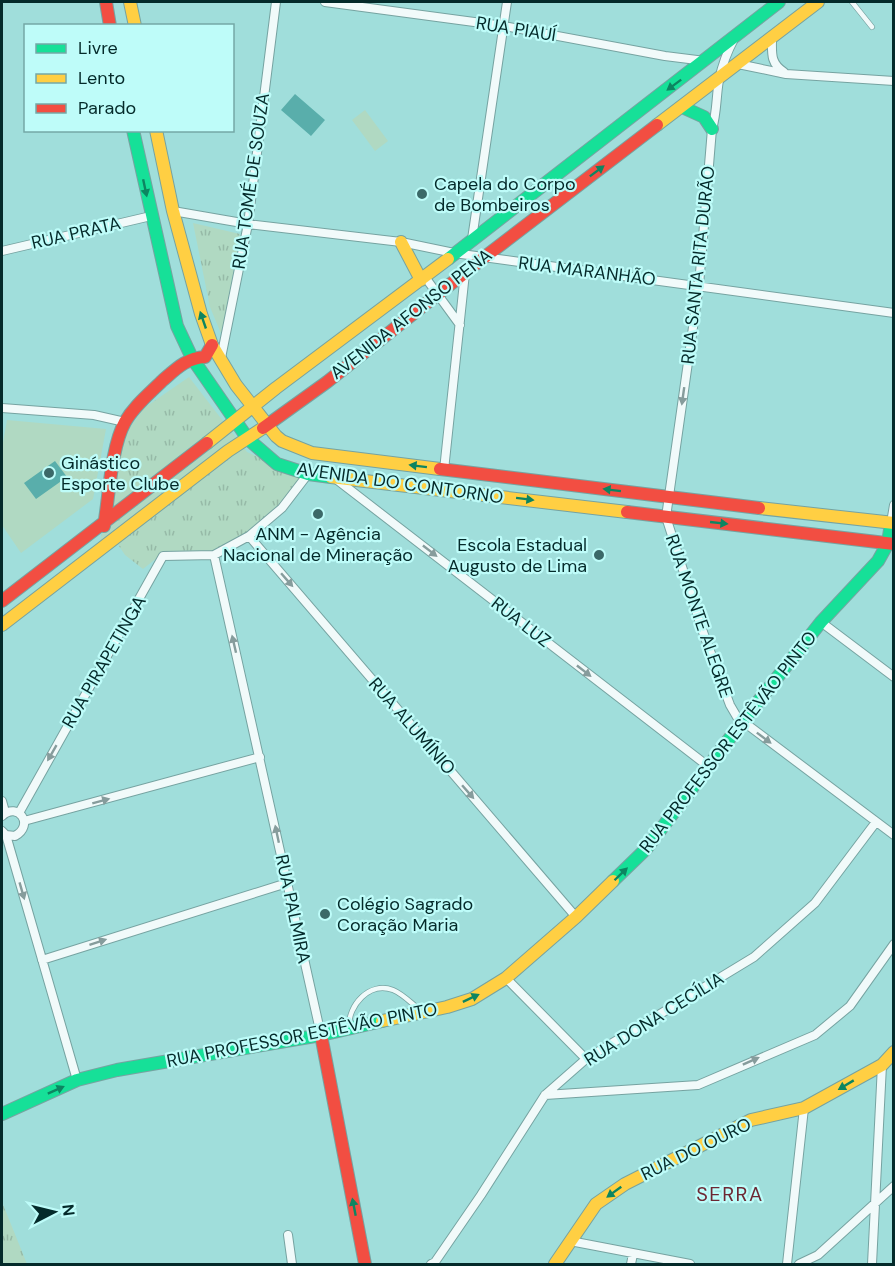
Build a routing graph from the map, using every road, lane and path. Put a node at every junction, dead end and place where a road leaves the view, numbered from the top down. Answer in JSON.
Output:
{"nodes":[{"id":1,"x":106,"y":2,"type":"edge"},
{"id":2,"x":130,"y":2,"type":"edge"},
{"id":3,"x":276,"y":2,"type":"edge"},
{"id":4,"x":325,"y":2,"type":"edge"},
{"id":5,"x":507,"y":2,"type":"edge"},
{"id":6,"x":773,"y":2,"type":"edge"},
{"id":7,"x":818,"y":2,"type":"edge"},
{"id":8,"x":852,"y":2,"type":"edge"},
{"id":9,"x":110,"y":24,"type":"edge"},
{"id":10,"x":135,"y":24,"type":"edge"},
{"id":11,"x":504,"y":26,"type":"junction"},
{"id":12,"x":872,"y":27,"type":"dead end"},
{"id":13,"x":736,"y":35,"type":"junction"},
{"id":14,"x":772,"y":38,"type":"junction"},
{"id":15,"x":705,"y":61,"type":"junction"},
{"id":16,"x":738,"y":64,"type":"junction"},
{"id":17,"x":786,"y":74,"type":"junction"},
{"id":18,"x":719,"y":80,"type":"junction"},
{"id":19,"x":894,"y":81,"type":"edge"},
{"id":20,"x":682,"y":107,"type":"junction"},
{"id":21,"x":712,"y":129,"type":"junction"},
{"id":22,"x":133,"y":132,"type":"edge"},
{"id":23,"x":156,"y":132,"type":"edge"},
{"id":24,"x":173,"y":211,"type":"junction"},
{"id":25,"x":151,"y":216,"type":"junction"},
{"id":26,"x":248,"y":224,"type":"junction"},
{"id":27,"x":472,"y":239,"type":"junction"},
{"id":28,"x":401,"y":242,"type":"junction"},
{"id":29,"x":2,"y":250,"type":"edge"},
{"id":30,"x":454,"y":253,"type":"junction"},
{"id":31,"x":484,"y":257,"type":"junction"},
{"id":32,"x":465,"y":273,"type":"junction"},
{"id":33,"x":423,"y":279,"type":"junction"},
{"id":34,"x":699,"y":285,"type":"junction"},
{"id":35,"x":438,"y":295,"type":"junction"},
{"id":36,"x":894,"y":313,"type":"edge"},
{"id":37,"x":460,"y":325,"type":"junction"},
{"id":38,"x":212,"y":345,"type":"junction"},
{"id":39,"x":192,"y":358,"type":"junction"},
{"id":40,"x":220,"y":358,"type":"junction"},
{"id":41,"x":253,"y":407,"type":"junction"},
{"id":42,"x":2,"y":408,"type":"edge"},
{"id":43,"x":125,"y":422,"type":"junction"},
{"id":44,"x":235,"y":422,"type":"junction"},
{"id":45,"x":267,"y":425,"type":"junction"},
{"id":46,"x":248,"y":439,"type":"junction"},
{"id":47,"x":444,"y":470,"type":"junction"},
{"id":48,"x":308,"y":474,"type":"junction"},
{"id":49,"x":334,"y":477,"type":"junction"},
{"id":50,"x":670,"y":497,"type":"junction"},
{"id":51,"x":894,"y":505,"type":"edge"},
{"id":52,"x":666,"y":517,"type":"junction"},
{"id":53,"x":106,"y":522,"type":"junction"},
{"id":54,"x":892,"y":523,"type":"edge"},
{"id":55,"x":249,"y":536,"type":"junction"},
{"id":56,"x":891,"y":543,"type":"edge"},
{"id":57,"x":214,"y":555,"type":"junction"},
{"id":58,"x":90,"y":557,"type":"junction"},
{"id":59,"x":2,"y":601,"type":"edge"},
{"id":60,"x":821,"y":622,"type":"junction"},
{"id":61,"x":2,"y":625,"type":"edge"},
{"id":62,"x":894,"y":677,"type":"edge"},
{"id":63,"x":742,"y":722,"type":"junction"},
{"id":64,"x":260,"y":757,"type":"junction"},
{"id":65,"x":709,"y":767,"type":"junction"},
{"id":66,"x":2,"y":801,"type":"edge"},
{"id":67,"x":19,"y":813,"type":"junction"},
{"id":68,"x":3,"y":814,"type":"edge"},
{"id":69,"x":24,"y":821,"type":"junction"},
{"id":70,"x":876,"y":822,"type":"junction"},
{"id":71,"x":3,"y":833,"type":"edge"},
{"id":72,"x":894,"y":835,"type":"edge"},
{"id":73,"x":287,"y":883,"type":"junction"},
{"id":74,"x":576,"y":917,"type":"junction"},
{"id":75,"x":894,"y":944,"type":"edge"},
{"id":76,"x":42,"y":960,"type":"junction"},
{"id":77,"x":506,"y":978,"type":"junction"},
{"id":78,"x":422,"y":1013,"type":"junction"},
{"id":79,"x":349,"y":1027,"type":"junction"},
{"id":80,"x":321,"y":1035,"type":"junction"},
{"id":81,"x":894,"y":1052,"type":"edge"},
{"id":82,"x":586,"y":1059,"type":"junction"},
{"id":83,"x":882,"y":1065,"type":"junction"},
{"id":84,"x":77,"y":1080,"type":"junction"},
{"id":85,"x":545,"y":1095,"type":"junction"},
{"id":86,"x":804,"y":1108,"type":"junction"},
{"id":87,"x":2,"y":1114,"type":"edge"},
{"id":88,"x":894,"y":1186,"type":"edge"},
{"id":89,"x":875,"y":1201,"type":"junction"},
{"id":90,"x":288,"y":1235,"type":"dead end"},
{"id":91,"x":570,"y":1240,"type":"junction"},
{"id":92,"x":633,"y":1254,"type":"junction"},
{"id":93,"x":292,"y":1264,"type":"edge"},
{"id":94,"x":365,"y":1264,"type":"edge"},
{"id":95,"x":431,"y":1264,"type":"edge"},
{"id":96,"x":555,"y":1264,"type":"edge"},
{"id":97,"x":631,"y":1264,"type":"edge"},
{"id":98,"x":690,"y":1264,"type":"edge"},
{"id":99,"x":787,"y":1264,"type":"edge"},
{"id":100,"x":799,"y":1264,"type":"edge"},
{"id":101,"x":872,"y":1264,"type":"edge"}],
"edges":[{"from":1,"to":9,"type":"main road"},
{"from":2,"to":10,"type":"main road"},
{"from":3,"to":26,"type":"street","name":"RUA TOMÉ DE SOUZA"},
{"from":4,"to":11,"type":"street","name":"RUA PIAUÍ"},
{"from":5,"to":11,"type":"street"},
{"from":6,"to":13,"type":"main road","name":"AVENIDA AFONSO PENA"},
{"from":7,"to":14,"type":"main road","name":"AVENIDA AFONSO PENA"},
{"from":8,"to":12,"type":"lane"},
{"from":11,"to":15,"type":"street","name":"RUA PIAUÍ"},
{"from":11,"to":27,"type":"street"},
{"from":13,"to":15,"type":"main road","name":"AVENIDA AFONSO PENA"},
{"from":13,"to":18,"type":"street","name":"RUA SANTA RITA DURÃO"},
{"from":14,"to":16,"type":"main road","name":"AVENIDA AFONSO PENA"},
{"from":14,"to":17,"type":"street"},
{"from":15,"to":27,"type":"main road","name":"AVENIDA AFONSO PENA","one_way":true},
{"from":16,"to":17,"type":"street"},
{"from":16,"to":18,"type":"main road","name":"AVENIDA AFONSO PENA"},
{"from":17,"to":19,"type":"street"},
{"from":18,"to":20,"type":"main road","name":"AVENIDA AFONSO PENA"},
{"from":18,"to":21,"type":"street","name":"RUA SANTA RITA DURÃO"},
{"from":20,"to":21,"type":"main road"},
{"from":31,"to":20,"type":"main road","name":"AVENIDA AFONSO PENA","one_way":true},
{"from":21,"to":34,"type":"street","name":"RUA SANTA RITA DURÃO"},
{"from":22,"to":25,"type":"main road","name":"AVENIDA DO CONTORNO","one_way":true},
{"from":23,"to":24,"type":"main road","name":"AVENIDA DO CONTORNO"},
{"from":24,"to":26,"type":"street","name":"RUA MARANHÃO"},
{"from":38,"to":24,"type":"main road","name":"AVENIDA DO CONTORNO","one_way":true},
{"from":25,"to":29,"type":"street","name":"RUA PRATA"},
{"from":25,"to":39,"type":"main road","name":"AVENIDA DO CONTORNO"},
{"from":26,"to":28,"type":"street","name":"RUA MARANHÃO"},
{"from":26,"to":40,"type":"street","name":"RUA TOMÉ DE SOUZA"},
{"from":27,"to":30,"type":"main road","name":"AVENIDA AFONSO PENA"},
{"from":28,"to":30,"type":"street","name":"RUA MARANHÃO"},
{"from":28,"to":33,"type":"main road"},
{"from":30,"to":31,"type":"street","name":"RUA MARANHÃO"},
{"from":30,"to":33,"type":"main road","name":"AVENIDA AFONSO PENA"},
{"from":31,"to":32,"type":"main road","name":"AVENIDA AFONSO PENA"},
{"from":31,"to":34,"type":"street","name":"RUA MARANHÃO"},
{"from":32,"to":35,"type":"main road","name":"AVENIDA AFONSO PENA"},
{"from":32,"to":37,"type":"street"},
{"from":33,"to":35,"type":"street"},
{"from":33,"to":41,"type":"main road","name":"AVENIDA AFONSO PENA"},
{"from":34,"to":36,"type":"street","name":"RUA MARANHÃO"},
{"from":34,"to":50,"type":"street","name":"RUA SANTA RITA DURÃO","one_way":true},
{"from":35,"to":37,"type":"street"},
{"from":35,"to":45,"type":"main road","name":"AVENIDA AFONSO PENA"},
{"from":37,"to":47,"type":"street"},
{"from":38,"to":39,"type":"main road"},
{"from":38,"to":40,"type":"main road","name":"AVENIDA DO CONTORNO"},
{"from":39,"to":43,"type":"main road"},
{"from":39,"to":44,"type":"main road","name":"AVENIDA DO CONTORNO"},
{"from":40,"to":41,"type":"main road","name":"AVENIDA DO CONTORNO"},
{"from":41,"to":44,"type":"main road","name":"AVENIDA AFONSO PENA"},
{"from":41,"to":45,"type":"main road","name":"AVENIDA DO CONTORNO"},
{"from":42,"to":43,"type":"street"},
{"from":43,"to":53,"type":"main road"},
{"from":44,"to":46,"type":"main road","name":"AVENIDA DO CONTORNO"},
{"from":44,"to":53,"type":"main road","name":"AVENIDA AFONSO PENA"},
{"from":45,"to":46,"type":"main road","name":"AVENIDA AFONSO PENA"},
{"from":47,"to":45,"type":"main road","name":"AVENIDA DO CONTORNO","one_way":true},
{"from":46,"to":48,"type":"main road","name":"AVENIDA DO CONTORNO"},
{"from":46,"to":58,"type":"main road","name":"AVENIDA AFONSO PENA"},
{"from":50,"to":47,"type":"main road","name":"AVENIDA DO CONTORNO","one_way":true},
{"from":48,"to":49,"type":"main road","name":"AVENIDA DO CONTORNO"},
{"from":48,"to":55,"type":"street"},
{"from":49,"to":52,"type":"main road","name":"AVENIDA DO CONTORNO","one_way":true},
{"from":49,"to":65,"type":"street","name":"RUA LUZ","one_way":true},
{"from":50,"to":52,"type":"street","name":"RUA MONTE ALEGRE"},
{"from":50,"to":54,"type":"main road","name":"AVENIDA DO CONTORNO"},
{"from":51,"to":54,"type":"street"},
{"from":52,"to":56,"type":"main road","name":"AVENIDA DO CONTORNO","one_way":true},
{"from":52,"to":63,"type":"street","name":"RUA MONTE ALEGRE"},
{"from":53,"to":58,"type":"main road"},
{"from":53,"to":59,"type":"main road","name":"AVENIDA AFONSO PENA"},
{"from":54,"to":56,"type":"main road","name":"RUA PROFESSOR ESTÊVÃO PINTO"},
{"from":55,"to":57,"type":"street"},
{"from":55,"to":74,"type":"street","name":"RUA ALUMÍNIO","one_way":true},
{"from":56,"to":60,"type":"main road","name":"RUA PROFESSOR ESTÊVÃO PINTO"},
{"from":64,"to":57,"type":"street","name":"RUA PALMIRA","one_way":true},
{"from":57,"to":67,"type":"street","name":"RUA PIRAPETINGA","one_way":true},
{"from":58,"to":61,"type":"main road","name":"AVENIDA AFONSO PENA"},
{"from":60,"to":62,"type":"street"},
{"from":60,"to":63,"type":"main road","name":"RUA PROFESSOR ESTÊVÃO PINTO"},
{"from":63,"to":65,"type":"main road","name":"RUA PROFESSOR ESTÊVÃO PINTO"},
{"from":63,"to":70,"type":"street","name":"RUA MONTE ALEGRE","one_way":true},
{"from":69,"to":64,"type":"street","one_way":true},
{"from":73,"to":64,"type":"street","name":"RUA PALMIRA","one_way":true},
{"from":74,"to":65,"type":"main road","name":"RUA PROFESSOR ESTÊVÃO PINTO","one_way":true},
{"from":66,"to":68,"type":"street"},
{"from":67,"to":68,"type":"street"},
{"from":67,"to":69,"type":"street"},
{"from":69,"to":71,"type":"street"},
{"from":70,"to":72,"type":"street","name":"RUA MONTE ALEGRE"},
{"from":70,"to":82,"type":"street","name":"RUA DONA CECÍLIA"},
{"from":71,"to":76,"type":"street","one_way":true},
{"from":76,"to":73,"type":"street","one_way":true},
{"from":73,"to":80,"type":"street","name":"RUA PALMIRA"},
{"from":74,"to":77,"type":"main road","name":"RUA PROFESSOR ESTÊVÃO PINTO"},
{"from":85,"to":75,"type":"street","one_way":true},
{"from":76,"to":84,"type":"street"},
{"from":78,"to":77,"type":"main road","name":"RUA PROFESSOR ESTÊVÃO PINTO","one_way":true},
{"from":77,"to":82,"type":"street"},
{"from":78,"to":79,"type":"main road","name":"RUA PROFESSOR ESTÊVÃO PINTO"},
{"from":78,"to":79,"type":"lane"},
{"from":79,"to":80,"type":"main road","name":"RUA PROFESSOR ESTÊVÃO PINTO"},
{"from":80,"to":84,"type":"main road","name":"RUA PROFESSOR ESTÊVÃO PINTO"},
{"from":94,"to":80,"type":"main road","name":"RUA PALMIRA","one_way":true},
{"from":81,"to":83,"type":"main road","name":"RUA DO OURO"},
{"from":82,"to":85,"type":"street","name":"RUA DONA CECÍLIA"},
{"from":83,"to":86,"type":"main road","name":"RUA DO OURO","one_way":true},
{"from":83,"to":89,"type":"street"},
{"from":87,"to":84,"type":"main road","name":"RUA PROFESSOR ESTÊVÃO PINTO","one_way":true},
{"from":85,"to":95,"type":"street","name":"RUA DONA CECÍLIA"},
{"from":86,"to":91,"type":"main road","name":"RUA DO OURO","one_way":true},
{"from":86,"to":99,"type":"street"},
{"from":88,"to":89,"type":"street"},
{"from":89,"to":100,"type":"street"},
{"from":89,"to":101,"type":"street"},
{"from":90,"to":93,"type":"street"},
{"from":91,"to":92,"type":"street"},
{"from":91,"to":96,"type":"main road","name":"RUA DO OURO"},
{"from":92,"to":97,"type":"street"},
{"from":92,"to":98,"type":"street"}]}
